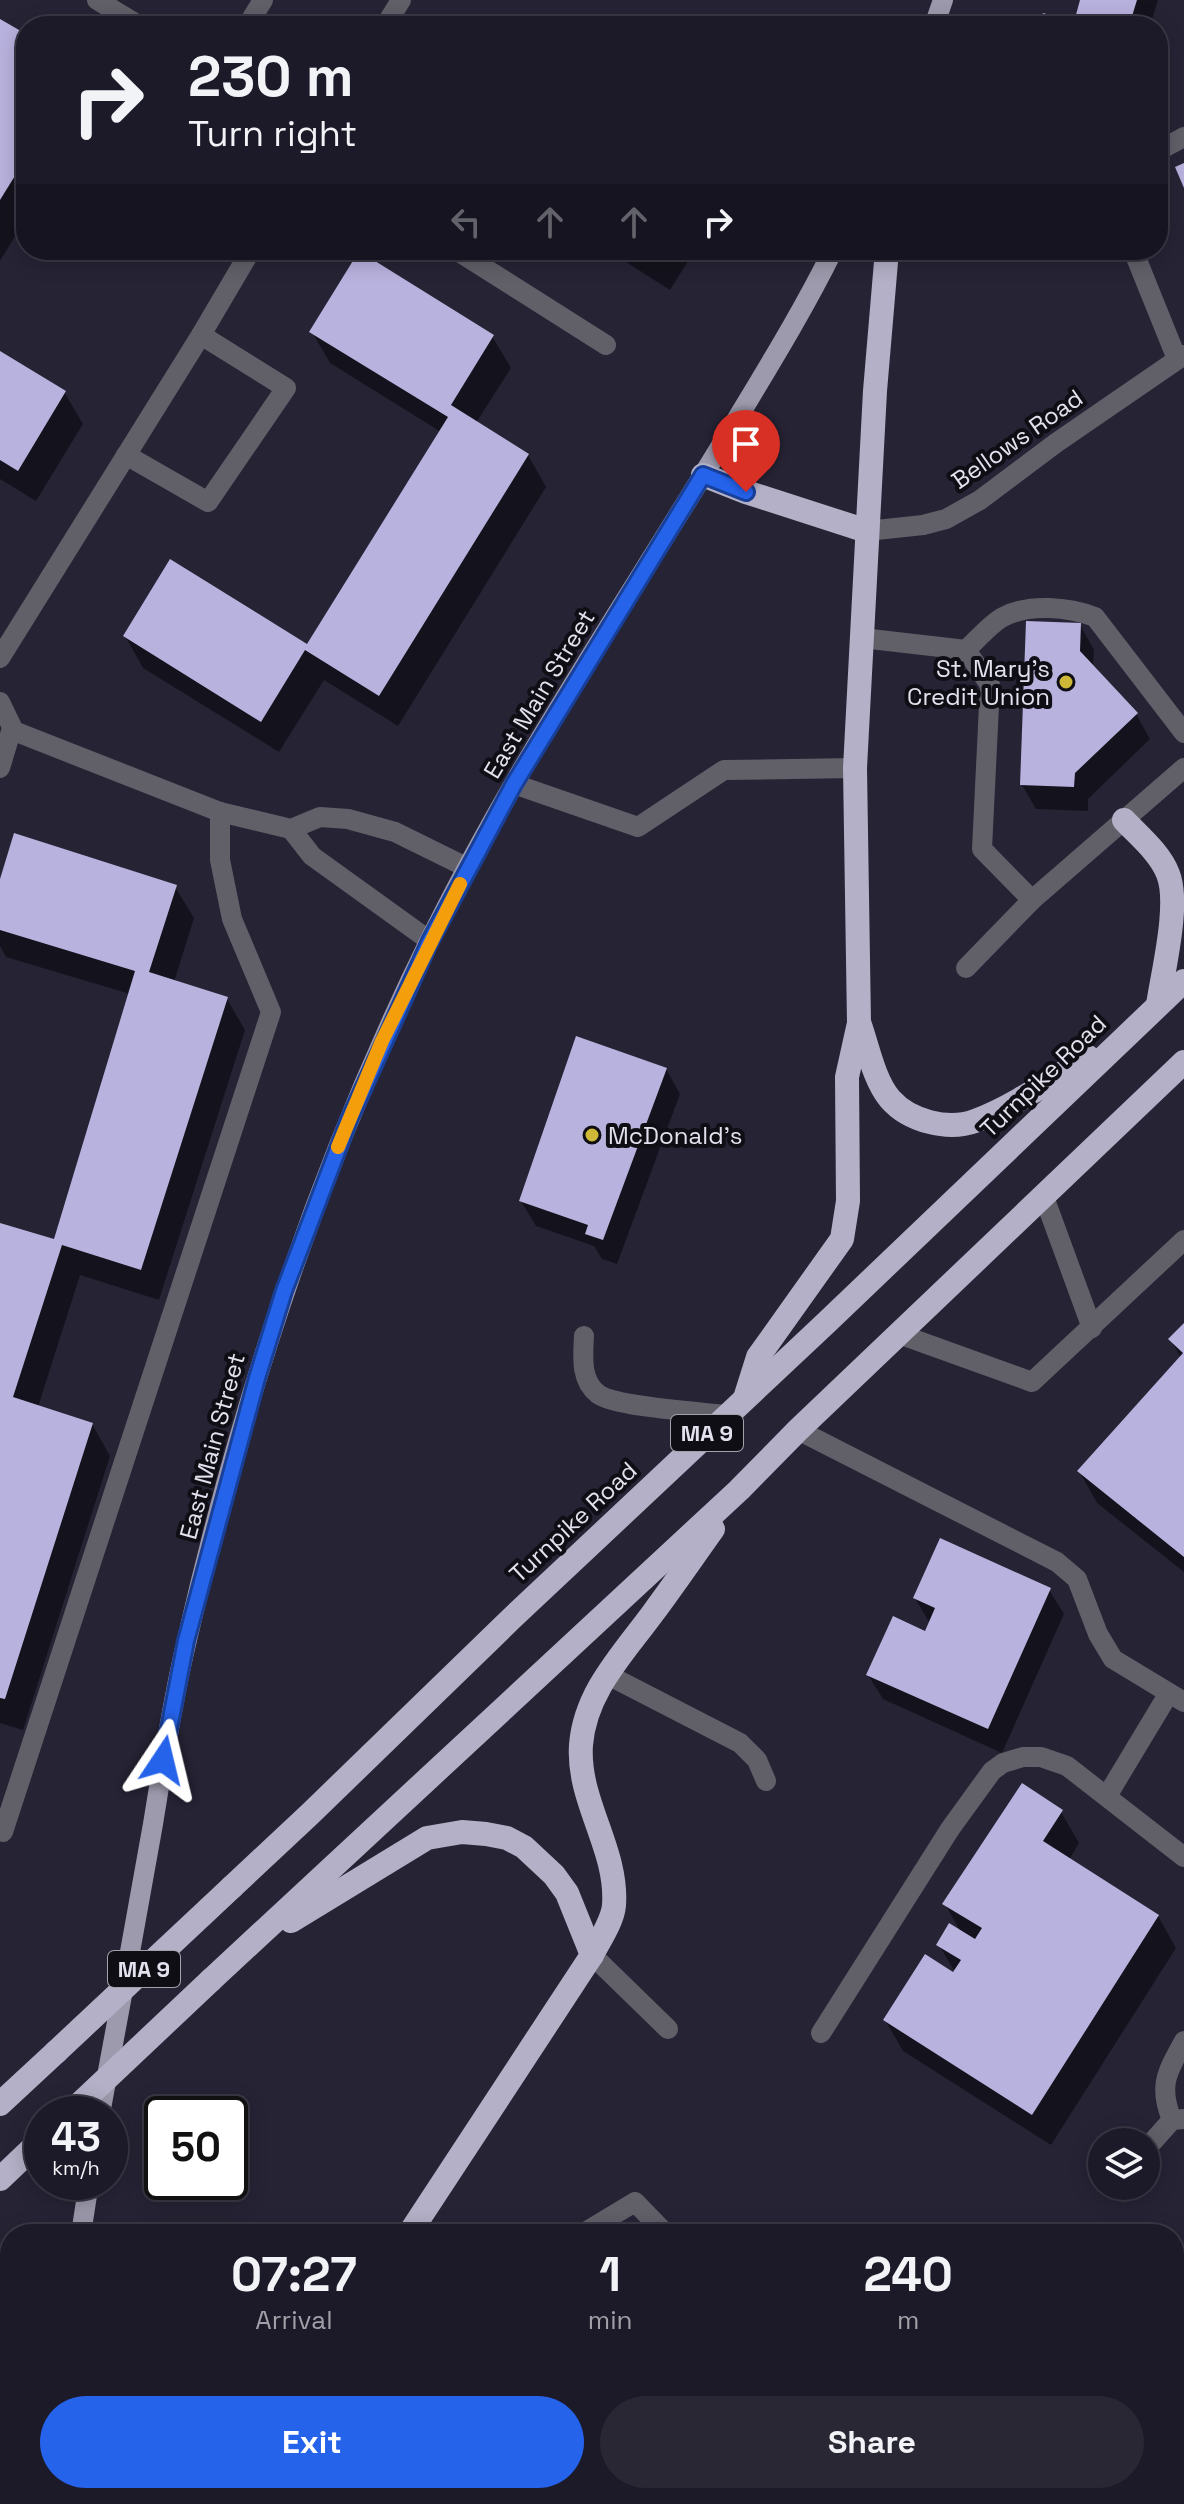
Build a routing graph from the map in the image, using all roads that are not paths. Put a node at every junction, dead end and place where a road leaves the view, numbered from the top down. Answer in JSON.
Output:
{"nodes":[{"id":1,"x":97,"y":0,"type":"edge"},
{"id":2,"x":123,"y":16,"type":"edge"},
{"id":3,"x":245,"y":260,"type":"edge"},
{"id":4,"x":472,"y":260,"type":"edge"},
{"id":5,"x":828,"y":260,"type":"edge"},
{"id":6,"x":886,"y":260,"type":"edge"},
{"id":7,"x":1137,"y":260,"type":"edge"},
{"id":8,"x":201,"y":335,"type":"junction"},
{"id":9,"x":606,"y":345,"type":"dead end"},
{"id":10,"x":1181,"y":357,"type":"edge"},
{"id":11,"x":126,"y":455,"type":"junction"},
{"id":12,"x":703,"y":475,"type":"junction"},
{"id":13,"x":867,"y":531,"type":"junction"},
{"id":14,"x":862,"y":638,"type":"junction"},
{"id":15,"x":966,"y":650,"type":"junction"},
{"id":16,"x":0,"y":658,"type":"edge"},
{"id":17,"x":0,"y":702,"type":"edge"},
{"id":18,"x":12,"y":728,"type":"junction"},
{"id":19,"x":1184,"y":733,"type":"edge"},
{"id":20,"x":0,"y":768,"type":"edge"},
{"id":21,"x":855,"y":768,"type":"junction"},
{"id":22,"x":1184,"y":768,"type":"edge"},
{"id":23,"x":514,"y":784,"type":"junction"},
{"id":24,"x":220,"y":812,"type":"junction"},
{"id":25,"x":1124,"y":820,"type":"junction"},
{"id":26,"x":291,"y":829,"type":"junction"},
{"id":27,"x":468,"y":868,"type":"junction"},
{"id":28,"x":1032,"y":900,"type":"junction"},
{"id":29,"x":430,"y":941,"type":"junction"},
{"id":30,"x":966,"y":968,"type":"dead end"},
{"id":31,"x":1184,"y":981,"type":"edge"},
{"id":32,"x":1158,"y":1005,"type":"junction"},
{"id":33,"x":859,"y":1023,"type":"junction"},
{"id":34,"x":1126,"y":1035,"type":"junction"},
{"id":35,"x":1184,"y":1062,"type":"edge"},
{"id":36,"x":1044,"y":1197,"type":"junction"},
{"id":37,"x":1184,"y":1240,"type":"edge"},
{"id":38,"x":1092,"y":1328,"type":"junction"},
{"id":39,"x":899,"y":1334,"type":"junction"},
{"id":40,"x":584,"y":1336,"type":"dead end"},
{"id":41,"x":746,"y":1397,"type":"junction"},
{"id":42,"x":726,"y":1415,"type":"junction"},
{"id":43,"x":798,"y":1430,"type":"junction"},
{"id":44,"x":739,"y":1490,"type":"junction"},
{"id":45,"x":606,"y":1674,"type":"junction"},
{"id":46,"x":1177,"y":1698,"type":"edge"},
{"id":47,"x":766,"y":1781,"type":"dead end"},
{"id":48,"x":1107,"y":1796,"type":"junction"},
{"id":49,"x":0,"y":1831,"type":"edge"},
{"id":50,"x":1184,"y":1857,"type":"edge"},
{"id":51,"x":251,"y":1945,"type":"junction"},
{"id":52,"x":592,"y":1955,"type":"junction"},
{"id":53,"x":668,"y":2029,"type":"dead end"},
{"id":54,"x":821,"y":2033,"type":"dead end"},
{"id":55,"x":1184,"y":2041,"type":"edge"},
{"id":56,"x":88,"y":2096,"type":"edge"},
{"id":57,"x":103,"y":2096,"type":"edge"},
{"id":58,"x":0,"y":2104,"type":"edge"},
{"id":59,"x":1178,"y":2119,"type":"edge"},
{"id":60,"x":1160,"y":2136,"type":"edge"},
{"id":61,"x":24,"y":2156,"type":"edge"},
{"id":62,"x":0,"y":2179,"type":"edge"},
{"id":63,"x":86,"y":2200,"type":"edge"},
{"id":64,"x":83,"y":2224,"type":"edge"},
{"id":65,"x":416,"y":2224,"type":"edge"},
{"id":66,"x":599,"y":2224,"type":"edge"},
{"id":67,"x":656,"y":2224,"type":"edge"}],
"edges":[{"from":1,"to":2,"type":"lane"},
{"from":3,"to":8,"type":"lane"},
{"from":4,"to":9,"type":"lane"},
{"from":5,"to":12,"type":"main road","name":"East Main Street"},
{"from":6,"to":13,"type":"highway"},
{"from":7,"to":10,"type":"lane"},
{"from":8,"to":11,"type":"lane"},
{"from":8,"to":11,"type":"lane"},
{"from":10,"to":13,"type":"lane","name":"Bellows Road"},
{"from":11,"to":16,"type":"lane"},
{"from":12,"to":13,"type":"highway"},
{"from":12,"to":23,"type":"main road","name":"East Main Street"},
{"from":13,"to":14,"type":"highway"},
{"from":14,"to":15,"type":"lane"},
{"from":14,"to":21,"type":"highway"},
{"from":15,"to":19,"type":"lane"},
{"from":15,"to":28,"type":"lane"},
{"from":17,"to":18,"type":"lane"},
{"from":18,"to":20,"type":"lane"},
{"from":18,"to":24,"type":"lane"},
{"from":21,"to":23,"type":"lane"},
{"from":21,"to":33,"type":"highway"},
{"from":22,"to":25,"type":"lane"},
{"from":23,"to":27,"type":"main road","name":"East Main Street"},
{"from":24,"to":26,"type":"lane"},
{"from":24,"to":49,"type":"lane"},
{"from":25,"to":28,"type":"lane"},
{"from":25,"to":32,"type":"highway"},
{"from":26,"to":27,"type":"lane"},
{"from":26,"to":29,"type":"lane"},
{"from":27,"to":29,"type":"main road","name":"East Main Street"},
{"from":28,"to":30,"type":"lane"},
{"from":29,"to":57,"type":"main road","name":"East Main Street"},
{"from":31,"to":32,"type":"highway","name":"Turnpike Road","number":"MA 9"},
{"from":32,"to":34,"type":"highway","name":"Turnpike Road","number":"MA 9"},
{"from":33,"to":34,"type":"highway"},
{"from":33,"to":41,"type":"highway"},
{"from":34,"to":41,"type":"highway","name":"Turnpike Road","number":"MA 9"},
{"from":35,"to":36,"type":"highway","number":"MA 9"},
{"from":36,"to":38,"type":"lane"},
{"from":36,"to":39,"type":"highway","number":"MA 9"},
{"from":37,"to":38,"type":"lane"},
{"from":38,"to":39,"type":"lane"},
{"from":39,"to":43,"type":"highway","number":"MA 9"},
{"from":40,"to":42,"type":"lane"},
{"from":41,"to":42,"type":"highway","name":"Turnpike Road","number":"MA 9"},
{"from":42,"to":58,"type":"highway","name":"Turnpike Road","number":"MA 9","bridge":true},
{"from":43,"to":44,"type":"highway","number":"MA 9"},
{"from":43,"to":46,"type":"lane"},
{"from":44,"to":45,"type":"highway"},
{"from":44,"to":51,"type":"highway","number":"MA 9"},
{"from":45,"to":47,"type":"lane"},
{"from":45,"to":52,"type":"highway"},
{"from":46,"to":48,"type":"lane"},
{"from":48,"to":50,"type":"lane"},
{"from":48,"to":54,"type":"lane"},
{"from":51,"to":52,"type":"highway"},
{"from":51,"to":56,"type":"highway","number":"MA 9","bridge":true},
{"from":52,"to":53,"type":"lane"},
{"from":52,"to":65,"type":"highway"},
{"from":55,"to":59,"type":"lane"},
{"from":59,"to":60,"type":"lane"},
{"from":61,"to":62,"type":"highway"},
{"from":63,"to":64,"type":"main road"},
{"from":66,"to":67,"type":"lane"}]}
